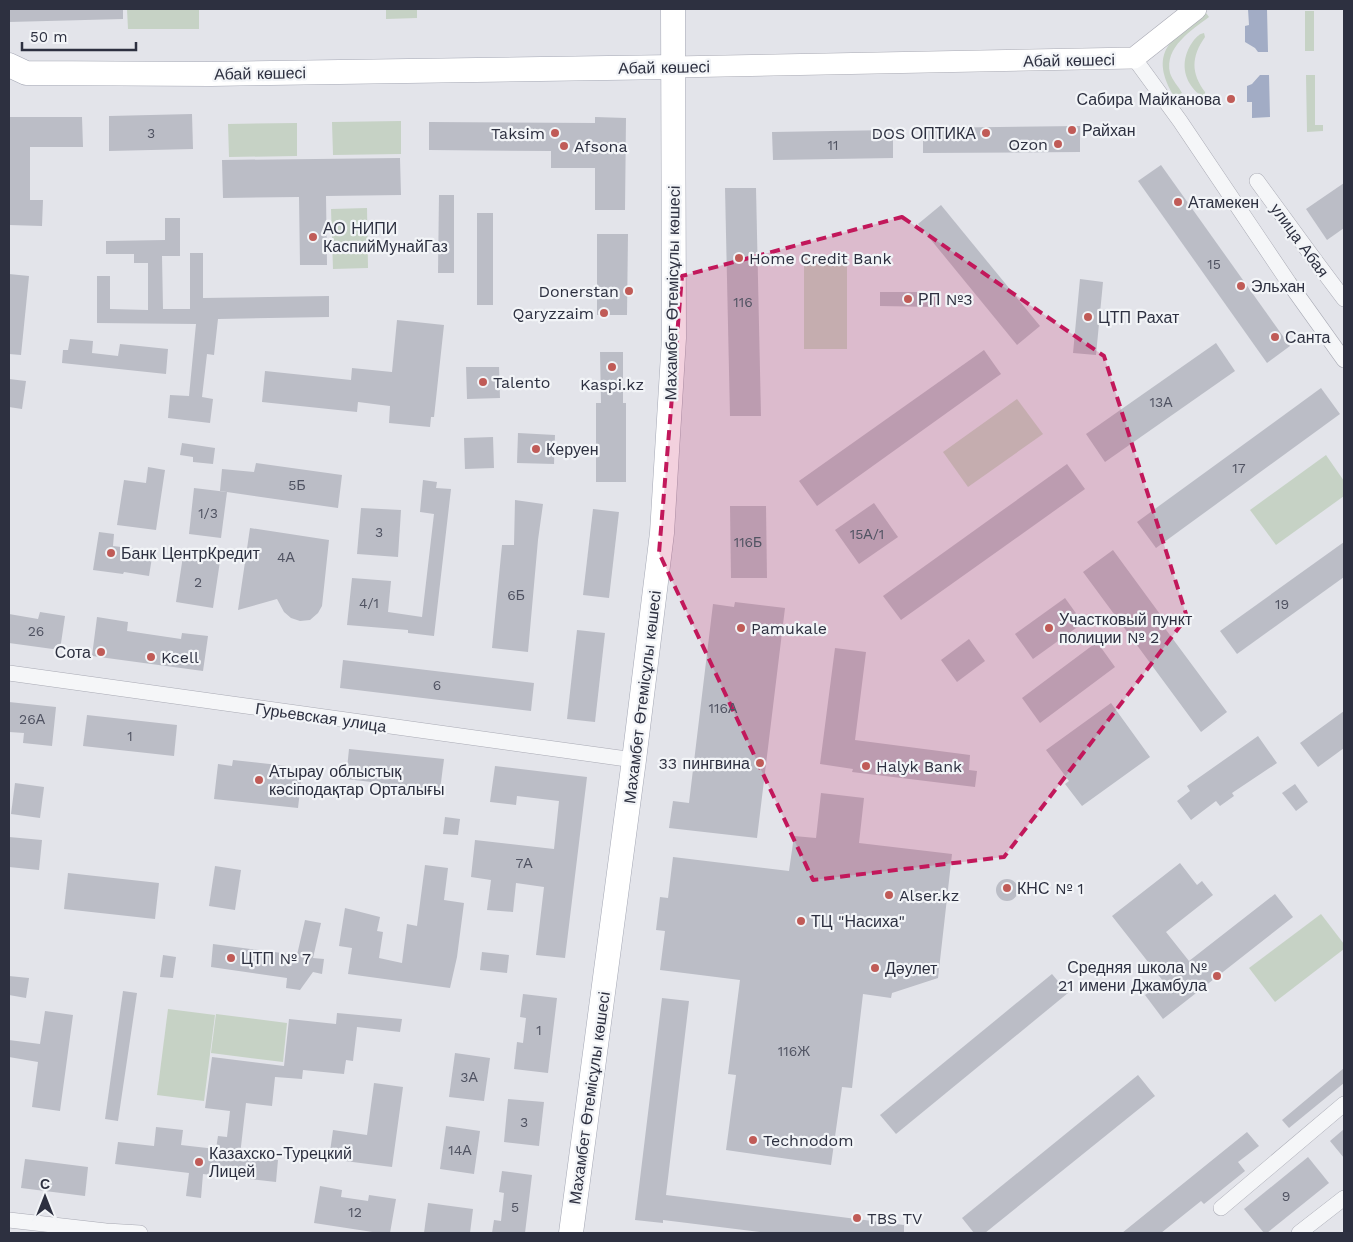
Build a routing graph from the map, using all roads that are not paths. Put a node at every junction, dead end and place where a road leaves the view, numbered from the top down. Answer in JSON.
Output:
{"nodes":[{"id":1,"x":673,"y":9,"type":"edge"},
{"id":2,"x":1196,"y":9,"type":"edge"},
{"id":3,"x":1134,"y":58,"type":"junction"},
{"id":4,"x":673,"y":67,"type":"junction"},
{"id":5,"x":14,"y":74,"type":"edge"},
{"id":6,"x":1257,"y":181,"type":"dead end"},
{"id":7,"x":1231,"y":197,"type":"joint"},
{"id":8,"x":1344,"y":299,"type":"edge"},
{"id":9,"x":1344,"y":360,"type":"edge"},
{"id":10,"x":9,"y":673,"type":"edge"},
{"id":11,"x":634,"y":760,"type":"junction"},
{"id":12,"x":1344,"y":1104,"type":"edge"},
{"id":13,"x":1344,"y":1198,"type":"edge"},
{"id":14,"x":1221,"y":1208,"type":"dead end"},
{"id":15,"x":9,"y":1220,"type":"edge"},
{"id":16,"x":140,"y":1233,"type":"edge"},
{"id":17,"x":571,"y":1233,"type":"edge"},
{"id":18,"x":1299,"y":1233,"type":"edge"}],
"edges":[{"from":1,"to":4,"type":"main road","name":"Махамбет Өтемісұлы көшесі"},
{"from":2,"to":3,"type":"street"},
{"from":3,"to":4,"type":"street","name":"Абай көшесі"},
{"from":3,"to":7,"type":"street","name":"Абай көшесі"},
{"from":4,"to":5,"type":"main road","name":"Абай көшесі"},
{"from":4,"to":11,"type":"main road","name":"Махамбет Өтемісұлы көшесі"},
{"from":6,"to":8,"type":"street","name":"улица Абая"},
{"from":7,"to":9,"type":"street","name":"улица Абая"},
{"from":10,"to":11,"type":"street","name":"Гурьевская улица"},
{"from":11,"to":17,"type":"main road","name":"Махамбет Өтемісұлы көшесі"},
{"from":12,"to":14,"type":"street"},
{"from":13,"to":18,"type":"street"},
{"from":15,"to":16,"type":"street"}]}
